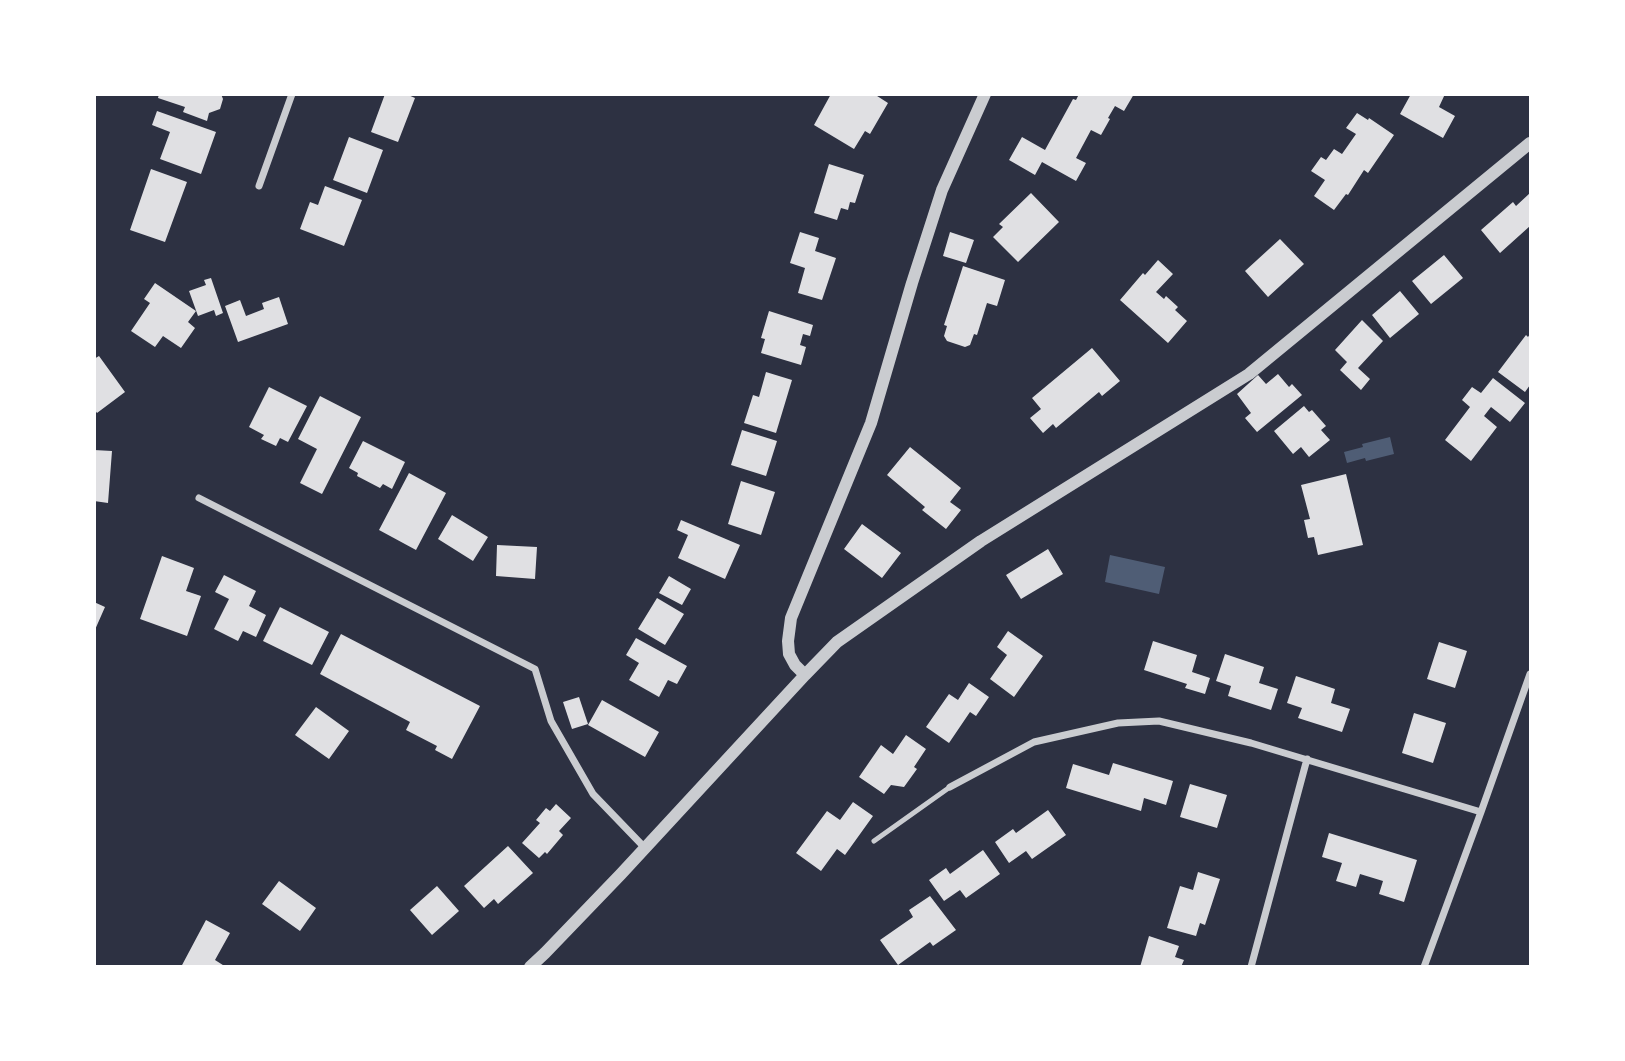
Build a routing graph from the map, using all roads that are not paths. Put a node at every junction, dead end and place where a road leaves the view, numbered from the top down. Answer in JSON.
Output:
{"nodes":[{"id":1,"x":292,"y":94,"type":"edge"},
{"id":2,"x":985,"y":94,"type":"edge"},
{"id":3,"x":1531,"y":144,"type":"edge"},
{"id":4,"x":259,"y":186,"type":"dead end"},
{"id":5,"x":199,"y":498,"type":"dead end"},
{"id":6,"x":1531,"y":674,"type":"edge"},
{"id":7,"x":805,"y":675,"type":"junction"},
{"id":8,"x":1307,"y":759,"type":"junction"},
{"id":9,"x":950,"y":787,"type":"joint"},
{"id":10,"x":1482,"y":812,"type":"junction"},
{"id":11,"x":874,"y":841,"type":"dead end"},
{"id":12,"x":645,"y":848,"type":"junction"},
{"id":13,"x":530,"y":967,"type":"edge"},
{"id":14,"x":1251,"y":967,"type":"edge"},
{"id":15,"x":1424,"y":967,"type":"edge"}],
"edges":[{"from":1,"to":4,"type":"street"},
{"from":2,"to":7,"type":"street"},
{"from":3,"to":7,"type":"street"},
{"from":5,"to":12,"type":"street"},
{"from":6,"to":10,"type":"street"},
{"from":7,"to":12,"type":"street"},
{"from":8,"to":9,"type":"street"},
{"from":8,"to":10,"type":"street"},
{"from":8,"to":14,"type":"street"},
{"from":9,"to":11,"type":"lane"},
{"from":10,"to":15,"type":"street"},
{"from":12,"to":13,"type":"street"}]}
